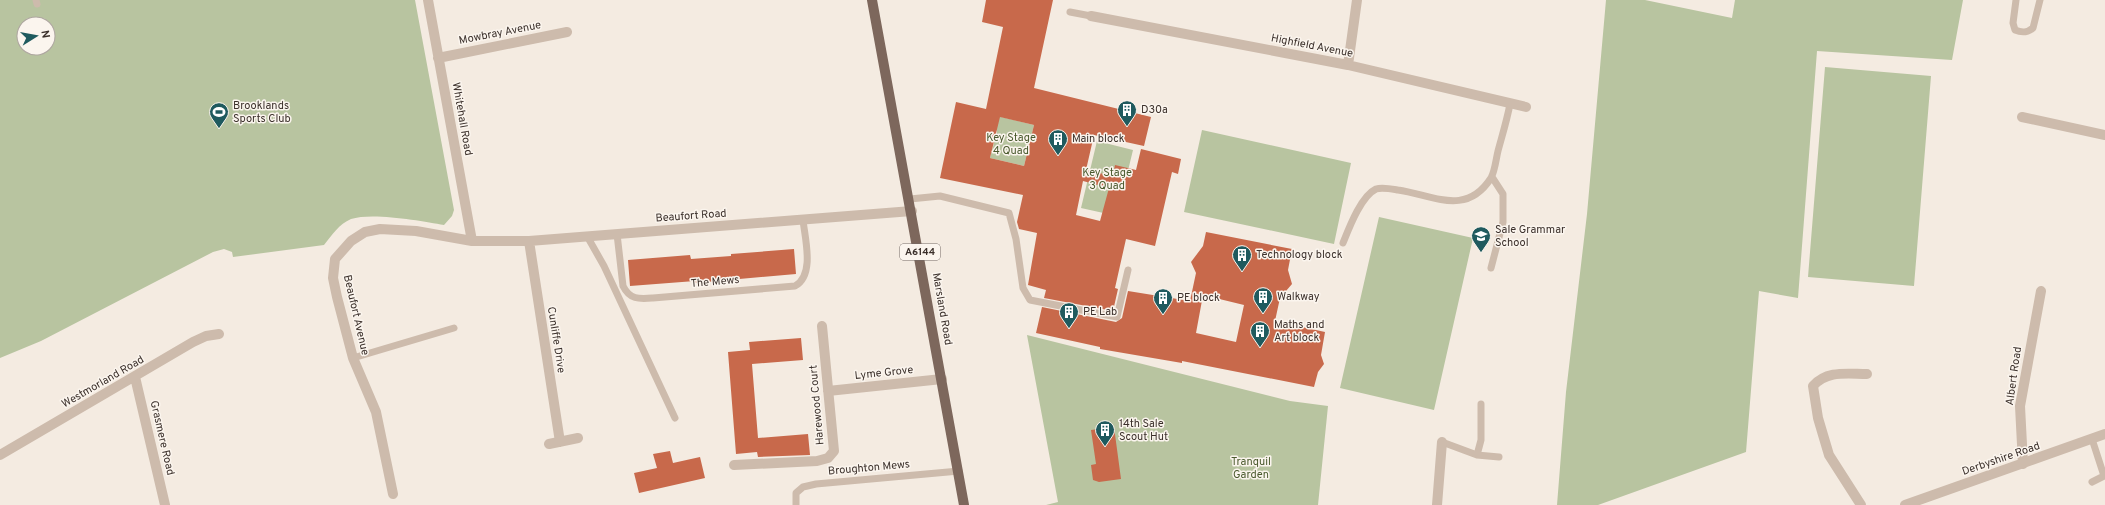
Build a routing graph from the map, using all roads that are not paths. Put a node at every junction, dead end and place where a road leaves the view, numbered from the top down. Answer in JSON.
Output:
{"nodes":[{"id":1,"x":428,"y":0,"type":"edge"},
{"id":2,"x":872,"y":0,"type":"edge"},
{"id":3,"x":1356,"y":0,"type":"edge"},
{"id":4,"x":2016,"y":0,"type":"edge"},
{"id":5,"x":2040,"y":0,"type":"edge"},
{"id":6,"x":1070,"y":12,"type":"dead end"},
{"id":7,"x":1091,"y":16,"type":"joint"},
{"id":8,"x":567,"y":32,"type":"dead end"},
{"id":9,"x":438,"y":58,"type":"junction"},
{"id":10,"x":1348,"y":64,"type":"junction"},
{"id":11,"x":1510,"y":104,"type":"junction"},
{"id":12,"x":1526,"y":107,"type":"dead end"},
{"id":13,"x":2022,"y":117,"type":"dead end"},
{"id":14,"x":2105,"y":136,"type":"edge"},
{"id":15,"x":1492,"y":177,"type":"junction"},
{"id":16,"x":910,"y":199,"type":"junction"},
{"id":17,"x":912,"y":211,"type":"junction"},
{"id":18,"x":803,"y":220,"type":"junction"},
{"id":19,"x":617,"y":234,"type":"junction"},
{"id":20,"x":586,"y":236,"type":"junction"},
{"id":21,"x":472,"y":241,"type":"junction"},
{"id":22,"x":530,"y":241,"type":"junction"},
{"id":23,"x":1342,"y":243,"type":"dead end"},
{"id":24,"x":1491,"y":268,"type":"dead end"},
{"id":25,"x":1128,"y":270,"type":"dead end"},
{"id":26,"x":2041,"y":291,"type":"dead end"},
{"id":27,"x":822,"y":326,"type":"dead end"},
{"id":28,"x":454,"y":328,"type":"dead end"},
{"id":29,"x":219,"y":334,"type":"dead end"},
{"id":30,"x":352,"y":358,"type":"junction"},
{"id":31,"x":1867,"y":374,"type":"dead end"},
{"id":32,"x":135,"y":377,"type":"junction"},
{"id":33,"x":942,"y":378,"type":"junction"},
{"id":34,"x":828,"y":391,"type":"junction"},
{"id":35,"x":1481,"y":404,"type":"dead end"},
{"id":36,"x":675,"y":418,"type":"dead end"},
{"id":37,"x":2105,"y":434,"type":"edge"},
{"id":38,"x":578,"y":438,"type":"dead end"},
{"id":39,"x":2092,"y":439,"type":"junction"},
{"id":40,"x":560,"y":442,"type":"junction"},
{"id":41,"x":1442,"y":442,"type":"joint"},
{"id":42,"x":549,"y":444,"type":"dead end"},
{"id":43,"x":0,"y":455,"type":"edge"},
{"id":44,"x":1477,"y":455,"type":"junction"},
{"id":45,"x":1499,"y":457,"type":"dead end"},
{"id":46,"x":2023,"y":464,"type":"junction"},
{"id":47,"x":734,"y":465,"type":"dead end"},
{"id":48,"x":959,"y":471,"type":"junction"},
{"id":49,"x":2092,"y":482,"type":"dead end"},
{"id":50,"x":393,"y":494,"type":"dead end"},
{"id":51,"x":165,"y":505,"type":"edge"},
{"id":52,"x":796,"y":505,"type":"edge"},
{"id":53,"x":964,"y":505,"type":"edge"},
{"id":54,"x":1437,"y":505,"type":"edge"},
{"id":55,"x":1861,"y":505,"type":"edge"},
{"id":56,"x":1905,"y":505,"type":"edge"}],
"edges":[{"from":1,"to":9,"type":"street","name":"Whitehall Road"},
{"from":2,"to":16,"type":"main road","name":"Marsland Road","number":"A6144"},
{"from":3,"to":10,"type":"street"},
{"from":4,"to":5,"type":"lane"},
{"from":6,"to":7,"type":"lane"},
{"from":7,"to":10,"type":"street","name":"Highfield Avenue"},
{"from":8,"to":9,"type":"street","name":"Mowbray Avenue"},
{"from":9,"to":21,"type":"street","name":"Whitehall Road"},
{"from":10,"to":11,"type":"street","name":"Highfield Avenue"},
{"from":11,"to":12,"type":"street","name":"Highfield Avenue"},
{"from":11,"to":15,"type":"lane"},
{"from":13,"to":14,"type":"street"},
{"from":15,"to":23,"type":"lane"},
{"from":15,"to":24,"type":"lane"},
{"from":16,"to":17,"type":"main road","name":"Marsland Road","number":"A6144"},
{"from":16,"to":25,"type":"lane"},
{"from":17,"to":18,"type":"street","name":"Beaufort Road"},
{"from":17,"to":33,"type":"main road","name":"Marsland Road","number":"A6144"},
{"from":18,"to":19,"type":"street","name":"Beaufort Road"},
{"from":18,"to":19,"type":"lane","name":"The Mews"},
{"from":19,"to":20,"type":"street","name":"Beaufort Road"},
{"from":20,"to":22,"type":"street","name":"Beaufort Road"},
{"from":20,"to":36,"type":"lane"},
{"from":21,"to":22,"type":"street","name":"Beaufort Road"},
{"from":21,"to":30,"type":"street","name":"Beaufort Avenue"},
{"from":22,"to":40,"type":"street","name":"Cunliffe Drive"},
{"from":26,"to":46,"type":"street","name":"Albert Road"},
{"from":27,"to":34,"type":"street","name":"Harewood Court"},
{"from":28,"to":30,"type":"lane"},
{"from":29,"to":32,"type":"street","name":"Westmorland Road"},
{"from":30,"to":50,"type":"street","name":"Beaufort Avenue"},
{"from":31,"to":55,"type":"street"},
{"from":32,"to":43,"type":"street","name":"Westmorland Road"},
{"from":32,"to":51,"type":"street","name":"Grasmere Road"},
{"from":33,"to":34,"type":"street","name":"Lyme Grove"},
{"from":33,"to":48,"type":"main road","name":"Marsland Road","number":"A6144"},
{"from":34,"to":47,"type":"street","name":"Harewood Court"},
{"from":35,"to":44,"type":"lane"},
{"from":37,"to":39,"type":"street","name":"Derbyshire Road"},
{"from":38,"to":40,"type":"street"},
{"from":39,"to":46,"type":"street","name":"Derbyshire Road"},
{"from":39,"to":49,"type":"lane"},
{"from":40,"to":42,"type":"street"},
{"from":41,"to":44,"type":"lane"},
{"from":41,"to":54,"type":"street"},
{"from":44,"to":45,"type":"lane"},
{"from":46,"to":56,"type":"street","name":"Derbyshire Road"},
{"from":48,"to":52,"type":"lane","name":"Broughton Mews"},
{"from":48,"to":53,"type":"main road","name":"Marsland Road","number":"A6144"}]}
